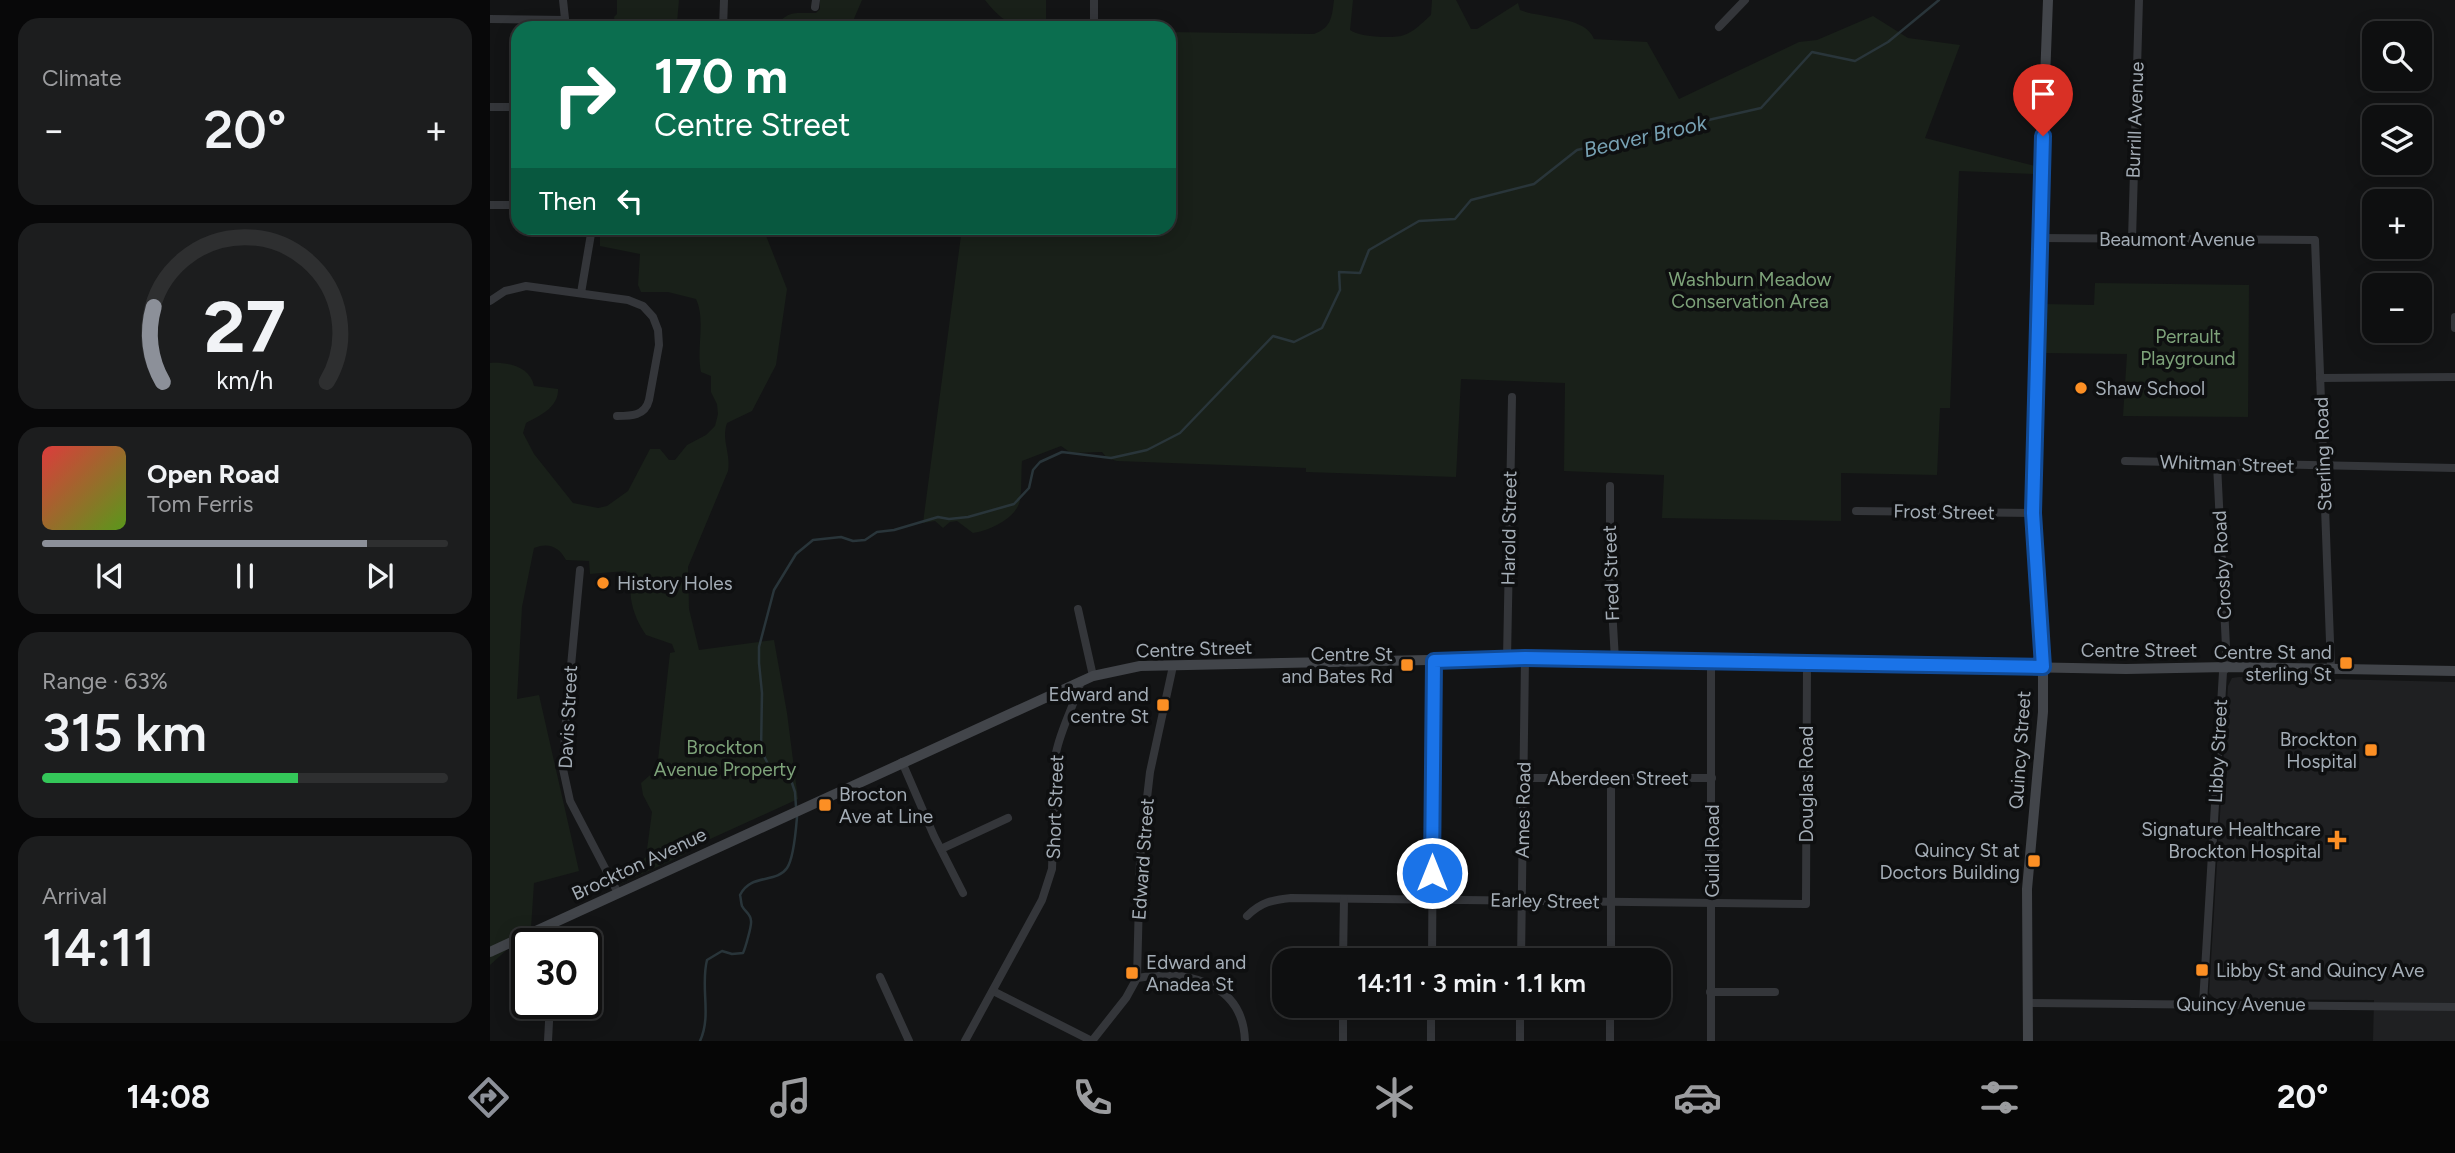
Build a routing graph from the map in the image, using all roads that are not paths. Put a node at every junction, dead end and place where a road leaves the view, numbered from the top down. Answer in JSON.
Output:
{"nodes":[{"id":1,"x":563,"y":0,"type":"edge"},
{"id":2,"x":724,"y":0,"type":"edge"},
{"id":3,"x":1094,"y":0,"type":"edge"},
{"id":4,"x":1745,"y":0,"type":"edge"},
{"id":5,"x":2048,"y":0,"type":"edge"},
{"id":6,"x":2139,"y":0,"type":"edge"},
{"id":7,"x":490,"y":19,"type":"edge"},
{"id":8,"x":1094,"y":20,"type":"dead end"},
{"id":9,"x":520,"y":21,"type":"edge"},
{"id":10,"x":565,"y":21,"type":"edge"},
{"id":11,"x":723,"y":21,"type":"edge"},
{"id":12,"x":1719,"y":27,"type":"dead end"},
{"id":13,"x":490,"y":107,"type":"edge"},
{"id":14,"x":511,"y":107,"type":"edge"},
{"id":15,"x":490,"y":205,"type":"edge"},
{"id":16,"x":511,"y":205,"type":"edge"},
{"id":17,"x":591,"y":235,"type":"edge"},
{"id":18,"x":2039,"y":239,"type":"junction"},
{"id":19,"x":2132,"y":239,"type":"junction"},
{"id":20,"x":2315,"y":240,"type":"joint"},
{"id":21,"x":581,"y":293,"type":"junction"},
{"id":22,"x":490,"y":301,"type":"edge"},
{"id":23,"x":2455,"y":317,"type":"edge"},
{"id":24,"x":2455,"y":328,"type":"edge"},
{"id":25,"x":2455,"y":377,"type":"edge"},
{"id":26,"x":2320,"y":378,"type":"junction"},
{"id":27,"x":1512,"y":397,"type":"dead end"},
{"id":28,"x":617,"y":416,"type":"dead end"},
{"id":29,"x":2125,"y":461,"type":"dead end"},
{"id":30,"x":2217,"y":464,"type":"junction"},
{"id":31,"x":2323,"y":467,"type":"junction"},
{"id":32,"x":2455,"y":468,"type":"edge"},
{"id":33,"x":1610,"y":486,"type":"dead end"},
{"id":34,"x":1856,"y":511,"type":"dead end"},
{"id":35,"x":2033,"y":513,"type":"junction"},
{"id":36,"x":580,"y":570,"type":"dead end"},
{"id":37,"x":1078,"y":609,"type":"dead end"},
{"id":38,"x":1525,"y":658,"type":"junction"},
{"id":39,"x":1507,"y":659,"type":"junction"},
{"id":40,"x":1615,"y":660,"type":"junction"},
{"id":41,"x":1434,"y":661,"type":"junction"},
{"id":42,"x":1712,"y":661,"type":"junction"},
{"id":43,"x":1807,"y":663,"type":"junction"},
{"id":44,"x":1173,"y":666,"type":"junction"},
{"id":45,"x":2043,"y":667,"type":"junction"},
{"id":46,"x":2227,"y":667,"type":"junction"},
{"id":47,"x":2331,"y":668,"type":"junction"},
{"id":48,"x":2455,"y":671,"type":"edge"},
{"id":49,"x":1093,"y":676,"type":"junction"},
{"id":50,"x":1081,"y":681,"type":"junction"},
{"id":51,"x":902,"y":762,"type":"junction"},
{"id":52,"x":1611,"y":777,"type":"junction"},
{"id":53,"x":1524,"y":778,"type":"junction"},
{"id":54,"x":1712,"y":778,"type":"junction"},
{"id":55,"x":799,"y":809,"type":"joint"},
{"id":56,"x":1008,"y":818,"type":"dead end"},
{"id":57,"x":941,"y":849,"type":"junction"},
{"id":58,"x":618,"y":893,"type":"junction"},
{"id":59,"x":963,"y":893,"type":"dead end"},
{"id":60,"x":1344,"y":899,"type":"junction"},
{"id":61,"x":1432,"y":899,"type":"junction"},
{"id":62,"x":1521,"y":900,"type":"junction"},
{"id":63,"x":1611,"y":903,"type":"junction"},
{"id":64,"x":1712,"y":905,"type":"junction"},
{"id":65,"x":1806,"y":905,"type":"joint"},
{"id":66,"x":1247,"y":916,"type":"dead end"},
{"id":67,"x":546,"y":926,"type":"joint"},
{"id":68,"x":1343,"y":948,"type":"edge"},
{"id":69,"x":1432,"y":948,"type":"edge"},
{"id":70,"x":1521,"y":948,"type":"edge"},
{"id":71,"x":1611,"y":948,"type":"edge"},
{"id":72,"x":490,"y":952,"type":"edge"},
{"id":73,"x":880,"y":977,"type":"dead end"},
{"id":74,"x":1137,"y":978,"type":"junction"},
{"id":75,"x":993,"y":991,"type":"junction"},
{"id":76,"x":1710,"y":992,"type":"junction"},
{"id":77,"x":1775,"y":992,"type":"dead end"},
{"id":78,"x":2027,"y":1003,"type":"junction"},
{"id":79,"x":2203,"y":1003,"type":"junction"},
{"id":80,"x":2455,"y":1007,"type":"edge"},
{"id":81,"x":1343,"y":1018,"type":"edge"},
{"id":82,"x":1431,"y":1018,"type":"edge"},
{"id":83,"x":1521,"y":1018,"type":"edge"},
{"id":84,"x":1610,"y":1018,"type":"edge"},
{"id":85,"x":549,"y":1019,"type":"edge"},
{"id":86,"x":548,"y":1041,"type":"edge"},
{"id":87,"x":909,"y":1041,"type":"edge"},
{"id":88,"x":965,"y":1041,"type":"edge"},
{"id":89,"x":1092,"y":1041,"type":"edge"},
{"id":90,"x":1245,"y":1041,"type":"edge"},
{"id":91,"x":1342,"y":1041,"type":"edge"},
{"id":92,"x":1431,"y":1041,"type":"edge"},
{"id":93,"x":1520,"y":1041,"type":"edge"},
{"id":94,"x":1610,"y":1041,"type":"edge"},
{"id":95,"x":1711,"y":1041,"type":"edge"},
{"id":96,"x":2028,"y":1041,"type":"edge"}],
"edges":[{"from":1,"to":10,"type":"street"},
{"from":2,"to":11,"type":"street"},
{"from":3,"to":8,"type":"street"},
{"from":4,"to":12,"type":"street"},
{"from":5,"to":18,"type":"main road","name":"Quincy Street"},
{"from":6,"to":19,"type":"street","name":"Burrill Avenue"},
{"from":7,"to":9,"type":"street"},
{"from":13,"to":14,"type":"street"},
{"from":15,"to":16,"type":"street"},
{"from":17,"to":21,"type":"street"},
{"from":18,"to":19,"type":"street","name":"Beaumont Avenue"},
{"from":18,"to":35,"type":"main road","name":"Quincy Street"},
{"from":19,"to":20,"type":"street","name":"Beaumont Avenue"},
{"from":20,"to":26,"type":"street","name":"Sterling Road"},
{"from":21,"to":22,"type":"street"},
{"from":21,"to":28,"type":"street"},
{"from":23,"to":24,"type":"street"},
{"from":25,"to":26,"type":"street"},
{"from":26,"to":31,"type":"street","name":"Sterling Road"},
{"from":27,"to":39,"type":"street","name":"Harold Street"},
{"from":29,"to":30,"type":"street","name":"Whitman Street"},
{"from":30,"to":31,"type":"street","name":"Whitman Street"},
{"from":30,"to":46,"type":"street","name":"Crosby Road"},
{"from":31,"to":32,"type":"street","name":"Whitman Street"},
{"from":31,"to":47,"type":"street","name":"Sterling Road"},
{"from":33,"to":40,"type":"street","name":"Fred Street"},
{"from":34,"to":35,"type":"street","name":"Frost Street"},
{"from":35,"to":45,"type":"main road","name":"Quincy Street"},
{"from":36,"to":58,"type":"street","name":"Davis Street"},
{"from":37,"to":49,"type":"street"},
{"from":38,"to":39,"type":"main road","name":"Centre Street"},
{"from":38,"to":40,"type":"main road","name":"Centre Street"},
{"from":38,"to":53,"type":"street","name":"Ames Road"},
{"from":39,"to":41,"type":"main road","name":"Centre Street"},
{"from":40,"to":42,"type":"main road","name":"Centre Street"},
{"from":41,"to":44,"type":"main road","name":"Centre Street"},
{"from":41,"to":61,"type":"street"},
{"from":42,"to":43,"type":"main road","name":"Centre Street"},
{"from":42,"to":54,"type":"street","name":"Guild Road"},
{"from":43,"to":45,"type":"main road","name":"Centre Street"},
{"from":43,"to":65,"type":"street","name":"Douglas Road"},
{"from":44,"to":49,"type":"main road","name":"Centre Street"},
{"from":44,"to":74,"type":"street","name":"Edward Street"},
{"from":45,"to":46,"type":"main road","name":"Centre Street"},
{"from":45,"to":78,"type":"main road","name":"Quincy Street"},
{"from":46,"to":47,"type":"main road","name":"Centre Street"},
{"from":46,"to":79,"type":"street","name":"Libby Street"},
{"from":47,"to":48,"type":"main road","name":"Centre Street"},
{"from":49,"to":50,"type":"main road","name":"Centre Street"},
{"from":50,"to":51,"type":"main road","name":"Centre Street"},
{"from":50,"to":75,"type":"street","name":"Short Street"},
{"from":51,"to":55,"type":"main road","name":"Centre Street"},
{"from":51,"to":57,"type":"street"},
{"from":52,"to":53,"type":"street","name":"Aberdeen Street"},
{"from":52,"to":54,"type":"street","name":"Aberdeen Street"},
{"from":52,"to":63,"type":"street"},
{"from":53,"to":62,"type":"street","name":"Ames Road"},
{"from":54,"to":64,"type":"street","name":"Guild Road"},
{"from":55,"to":58,"type":"main road","name":"Brockton Avenue"},
{"from":56,"to":57,"type":"street"},
{"from":57,"to":59,"type":"street"},
{"from":58,"to":67,"type":"main road","name":"Brockton Avenue"},
{"from":60,"to":61,"type":"street","name":"Earley Street"},
{"from":60,"to":66,"type":"street","name":"Earley Street"},
{"from":60,"to":68,"type":"street"},
{"from":61,"to":62,"type":"street","name":"Earley Street"},
{"from":61,"to":69,"type":"street"},
{"from":62,"to":63,"type":"street","name":"Earley Street"},
{"from":62,"to":70,"type":"street","name":"Ames Road"},
{"from":63,"to":64,"type":"street","name":"Earley Street"},
{"from":63,"to":71,"type":"street"},
{"from":64,"to":65,"type":"street","name":"Earley Street"},
{"from":64,"to":76,"type":"street","name":"Guild Road"},
{"from":67,"to":72,"type":"main road","name":"Brockton Avenue"},
{"from":73,"to":87,"type":"street"},
{"from":74,"to":89,"type":"street"},
{"from":74,"to":90,"type":"street"},
{"from":75,"to":88,"type":"street","name":"Short Street"},
{"from":75,"to":89,"type":"street"},
{"from":76,"to":77,"type":"street"},
{"from":76,"to":95,"type":"street","name":"Guild Road"},
{"from":78,"to":79,"type":"street","name":"Quincy Avenue"},
{"from":78,"to":96,"type":"main road","name":"Quincy Street"},
{"from":79,"to":80,"type":"street","name":"Quincy Avenue"},
{"from":81,"to":91,"type":"street"},
{"from":82,"to":92,"type":"street"},
{"from":83,"to":93,"type":"street"},
{"from":84,"to":94,"type":"street"},
{"from":85,"to":86,"type":"street"}]}
